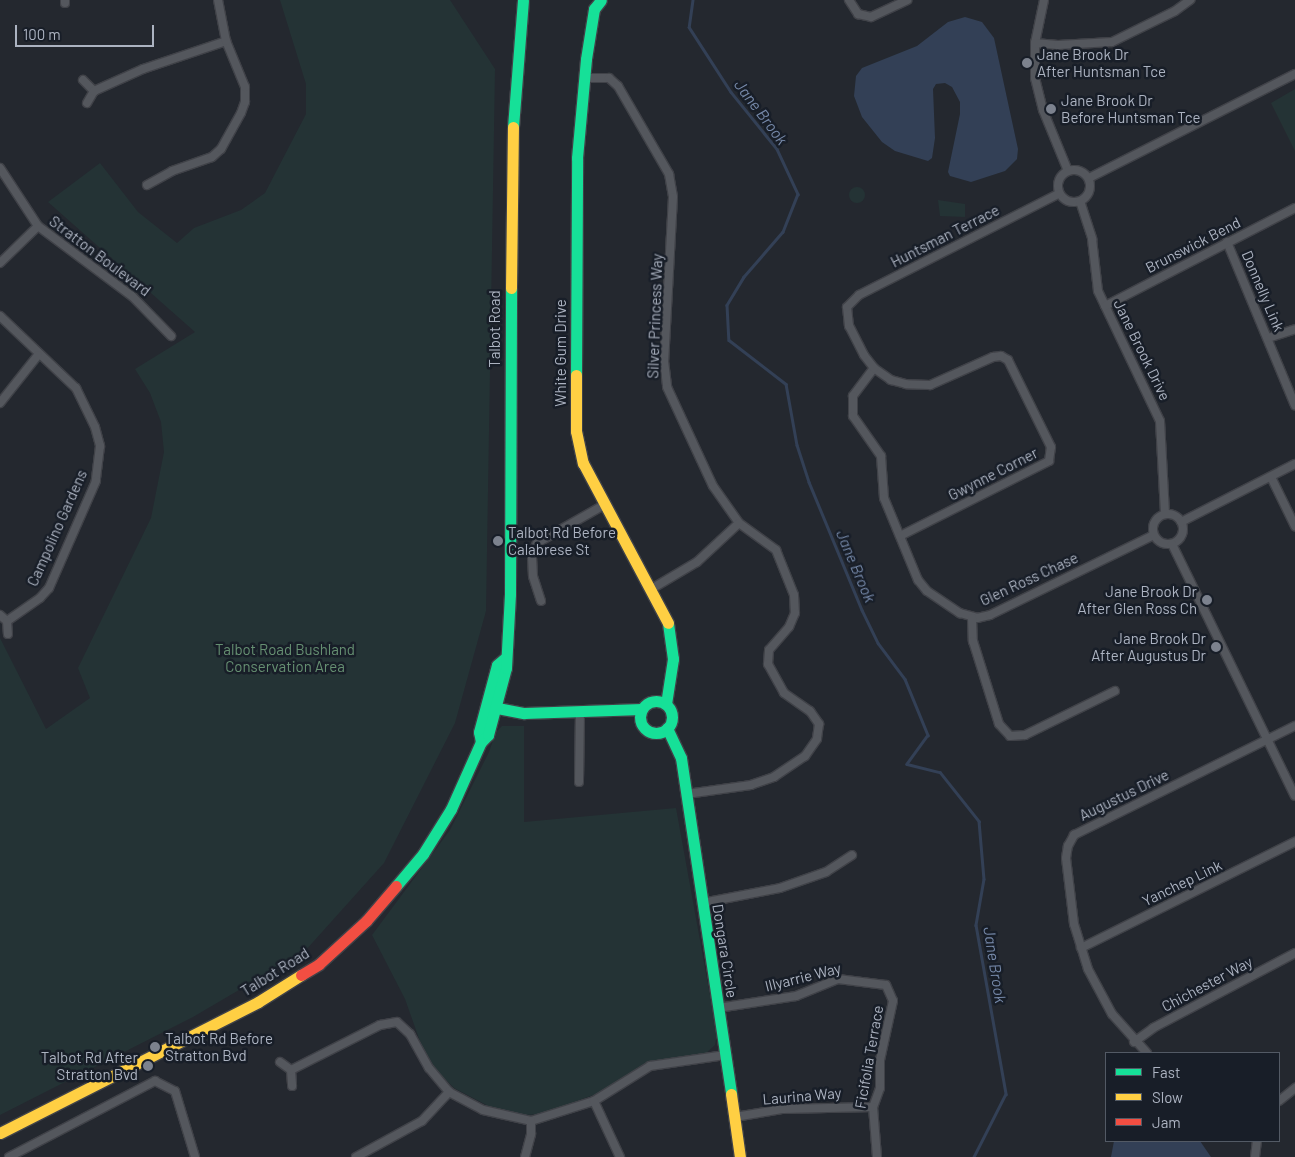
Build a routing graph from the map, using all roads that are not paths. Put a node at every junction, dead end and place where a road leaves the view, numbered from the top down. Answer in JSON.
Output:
{"nodes":[{"id":1,"x":218,"y":0,"type":"edge"},
{"id":2,"x":523,"y":0,"type":"edge"},
{"id":3,"x":601,"y":0,"type":"edge"},
{"id":4,"x":849,"y":0,"type":"edge"},
{"id":5,"x":907,"y":0,"type":"edge"},
{"id":6,"x":1044,"y":0,"type":"edge"},
{"id":7,"x":1190,"y":0,"type":"edge"},
{"id":8,"x":226,"y":41,"type":"junction"},
{"id":9,"x":1035,"y":43,"type":"junction"},
{"id":10,"x":1295,"y":74,"type":"edge"},
{"id":11,"x":584,"y":78,"type":"junction"},
{"id":12,"x":83,"y":80,"type":"dead end"},
{"id":13,"x":94,"y":92,"type":"junction"},
{"id":14,"x":87,"y":103,"type":"dead end"},
{"id":15,"x":0,"y":168,"type":"edge"},
{"id":16,"x":1068,"y":171,"type":"junction"},
{"id":17,"x":1089,"y":178,"type":"junction"},
{"id":18,"x":147,"y":185,"type":"dead end"},
{"id":19,"x":1060,"y":193,"type":"junction"},
{"id":20,"x":1080,"y":201,"type":"junction"},
{"id":21,"x":1295,"y":208,"type":"edge"},
{"id":22,"x":38,"y":226,"type":"junction"},
{"id":23,"x":1228,"y":242,"type":"junction"},
{"id":24,"x":0,"y":262,"type":"edge"},
{"id":25,"x":1105,"y":306,"type":"junction"},
{"id":26,"x":0,"y":316,"type":"edge"},
{"id":27,"x":1295,"y":329,"type":"edge"},
{"id":28,"x":172,"y":336,"type":"dead end"},
{"id":29,"x":1268,"y":338,"type":"junction"},
{"id":30,"x":38,"y":355,"type":"junction"},
{"id":31,"x":874,"y":368,"type":"junction"},
{"id":32,"x":0,"y":404,"type":"edge"},
{"id":33,"x":1295,"y":405,"type":"edge"},
{"id":34,"x":1295,"y":464,"type":"edge"},
{"id":35,"x":1271,"y":477,"type":"junction"},
{"id":36,"x":604,"y":505,"type":"junction"},
{"id":37,"x":1165,"y":514,"type":"junction"},
{"id":38,"x":1181,"y":522,"type":"junction"},
{"id":39,"x":739,"y":523,"type":"junction"},
{"id":40,"x":1295,"y":526,"type":"edge"},
{"id":41,"x":1154,"y":535,"type":"junction"},
{"id":42,"x":900,"y":536,"type":"junction"},
{"id":43,"x":1172,"y":544,"type":"junction"},
{"id":44,"x":653,"y":588,"type":"junction"},
{"id":45,"x":541,"y":601,"type":"dead end"},
{"id":46,"x":0,"y":615,"type":"edge"},
{"id":47,"x":972,"y":618,"type":"junction"},
{"id":48,"x":7,"y":621,"type":"junction"},
{"id":49,"x":8,"y":634,"type":"dead end"},
{"id":50,"x":1115,"y":691,"type":"dead end"},
{"id":51,"x":493,"y":703,"type":"junction"},
{"id":52,"x":661,"y":703,"type":"junction"},
{"id":53,"x":580,"y":711,"type":"junction"},
{"id":54,"x":641,"y":713,"type":"junction"},
{"id":55,"x":1295,"y":726,"type":"edge"},
{"id":56,"x":663,"y":730,"type":"junction"},
{"id":57,"x":1267,"y":739,"type":"junction"},
{"id":58,"x":579,"y":782,"type":"dead end"},
{"id":59,"x":687,"y":794,"type":"junction"},
{"id":60,"x":1295,"y":796,"type":"edge"},
{"id":61,"x":1295,"y":842,"type":"edge"},
{"id":62,"x":852,"y":855,"type":"dead end"},
{"id":63,"x":702,"y":903,"type":"junction"},
{"id":64,"x":1081,"y":948,"type":"junction"},
{"id":65,"x":1295,"y":953,"type":"edge"},
{"id":66,"x":891,"y":991,"type":"joint"},
{"id":67,"x":718,"y":1008,"type":"junction"},
{"id":68,"x":1134,"y":1042,"type":"junction"},
{"id":69,"x":1146,"y":1052,"type":"edge"},
{"id":70,"x":725,"y":1055,"type":"junction"},
{"id":71,"x":280,"y":1062,"type":"dead end"},
{"id":72,"x":291,"y":1070,"type":"junction"},
{"id":73,"x":292,"y":1086,"type":"dead end"},
{"id":74,"x":1295,"y":1088,"type":"edge"},
{"id":75,"x":449,"y":1092,"type":"junction"},
{"id":76,"x":1280,"y":1100,"type":"edge"},
{"id":77,"x":594,"y":1101,"type":"junction"},
{"id":78,"x":873,"y":1106,"type":"junction"},
{"id":79,"x":735,"y":1117,"type":"junction"},
{"id":80,"x":530,"y":1121,"type":"junction"},
{"id":81,"x":0,"y":1133,"type":"edge"},
{"id":82,"x":1257,"y":1142,"type":"edge"},
{"id":83,"x":8,"y":1157,"type":"edge"},
{"id":84,"x":195,"y":1157,"type":"edge"},
{"id":85,"x":356,"y":1157,"type":"edge"},
{"id":86,"x":525,"y":1157,"type":"edge"},
{"id":87,"x":620,"y":1157,"type":"edge"},
{"id":88,"x":740,"y":1157,"type":"edge"},
{"id":89,"x":877,"y":1157,"type":"edge"},
{"id":90,"x":1255,"y":1157,"type":"edge"}],
"edges":[{"from":1,"to":8,"type":"street"},
{"from":2,"to":51,"type":"street","name":"Talbot Road"},
{"from":3,"to":11,"type":"street","name":"White Gum Drive"},
{"from":4,"to":5,"type":"street"},
{"from":6,"to":9,"type":"street"},
{"from":7,"to":9,"type":"street"},
{"from":8,"to":13,"type":"street"},
{"from":8,"to":18,"type":"street"},
{"from":9,"to":16,"type":"street"},
{"from":10,"to":17,"type":"street"},
{"from":11,"to":36,"type":"street","name":"White Gum Drive"},
{"from":11,"to":39,"type":"street","name":"Silver Princess Way"},
{"from":12,"to":13,"type":"street"},
{"from":13,"to":14,"type":"street"},
{"from":15,"to":22,"type":"street","name":"Stratton Boulevard"},
{"from":16,"to":17,"type":"street"},
{"from":16,"to":19,"type":"street"},
{"from":17,"to":20,"type":"street"},
{"from":19,"to":20,"type":"street"},
{"from":19,"to":31,"type":"street","name":"Huntsman Terrace"},
{"from":20,"to":25,"type":"street","name":"Jane Brook Drive"},
{"from":21,"to":23,"type":"street","name":"Brunswick Bend"},
{"from":22,"to":24,"type":"street"},
{"from":22,"to":28,"type":"street","name":"Stratton Boulevard"},
{"from":23,"to":25,"type":"street","name":"Brunswick Bend"},
{"from":23,"to":29,"type":"street","name":"Donnelly Link"},
{"from":25,"to":37,"type":"street","name":"Jane Brook Drive"},
{"from":26,"to":30,"type":"street","name":"Campolino Gardens"},
{"from":27,"to":29,"type":"street"},
{"from":29,"to":33,"type":"street","name":"Donnelly Link"},
{"from":30,"to":32,"type":"street"},
{"from":30,"to":48,"type":"street","name":"Campolino Gardens"},
{"from":31,"to":42,"type":"street","name":"Glen Ross Chase"},
{"from":31,"to":42,"type":"street","name":"Gwynne Corner"},
{"from":34,"to":35,"type":"street"},
{"from":35,"to":38,"type":"street"},
{"from":35,"to":40,"type":"street"},
{"from":36,"to":44,"type":"street","name":"White Gum Drive"},
{"from":36,"to":45,"type":"street"},
{"from":37,"to":38,"type":"street"},
{"from":37,"to":41,"type":"street"},
{"from":38,"to":43,"type":"street"},
{"from":39,"to":44,"type":"street"},
{"from":39,"to":59,"type":"street","name":"Silver Princess Way"},
{"from":41,"to":43,"type":"street"},
{"from":41,"to":47,"type":"street","name":"Glen Ross Chase"},
{"from":42,"to":47,"type":"street","name":"Glen Ross Chase"},
{"from":43,"to":57,"type":"street"},
{"from":44,"to":52,"type":"street","name":"White Gum Drive"},
{"from":46,"to":48,"type":"street"},
{"from":47,"to":50,"type":"street"},
{"from":48,"to":49,"type":"street"},
{"from":51,"to":53,"type":"street"},
{"from":51,"to":81,"type":"street","name":"Talbot Road"},
{"from":52,"to":54,"type":"street"},
{"from":52,"to":56,"type":"street","name":"White Gum Drive"},
{"from":53,"to":54,"type":"street"},
{"from":53,"to":58,"type":"street"},
{"from":54,"to":56,"type":"street"},
{"from":55,"to":57,"type":"street","name":"Augustus Drive"},
{"from":56,"to":59,"type":"street","name":"Dongara Circle"},
{"from":57,"to":60,"type":"street"},
{"from":57,"to":64,"type":"street","name":"Augustus Drive"},
{"from":59,"to":63,"type":"street","name":"Dongara Circle"},
{"from":61,"to":64,"type":"street","name":"Yanchep Link"},
{"from":62,"to":63,"type":"street"},
{"from":63,"to":67,"type":"street","name":"Dongara Circle"},
{"from":64,"to":68,"type":"street","name":"Augustus Drive"},
{"from":65,"to":68,"type":"street","name":"Chichester Way"},
{"from":66,"to":67,"type":"street","name":"Illyarrie Way"},
{"from":66,"to":78,"type":"street","name":"Ficifolia Terrace"},
{"from":67,"to":70,"type":"street","name":"Dongara Circle"},
{"from":68,"to":69,"type":"street","name":"Augustus Drive"},
{"from":70,"to":77,"type":"street"},
{"from":70,"to":79,"type":"street","name":"Dongara Circle"},
{"from":71,"to":72,"type":"street"},
{"from":72,"to":73,"type":"street"},
{"from":72,"to":75,"type":"street"},
{"from":74,"to":76,"type":"street"},
{"from":75,"to":80,"type":"street"},
{"from":75,"to":85,"type":"street"},
{"from":77,"to":80,"type":"street"},
{"from":77,"to":87,"type":"street"},
{"from":78,"to":79,"type":"street","name":"Laurina Way"},
{"from":78,"to":89,"type":"street","name":"Ficifolia Terrace"},
{"from":79,"to":88,"type":"street","name":"Dongara Circle"},
{"from":80,"to":86,"type":"street"},
{"from":82,"to":90,"type":"street"},
{"from":83,"to":84,"type":"street"}]}
